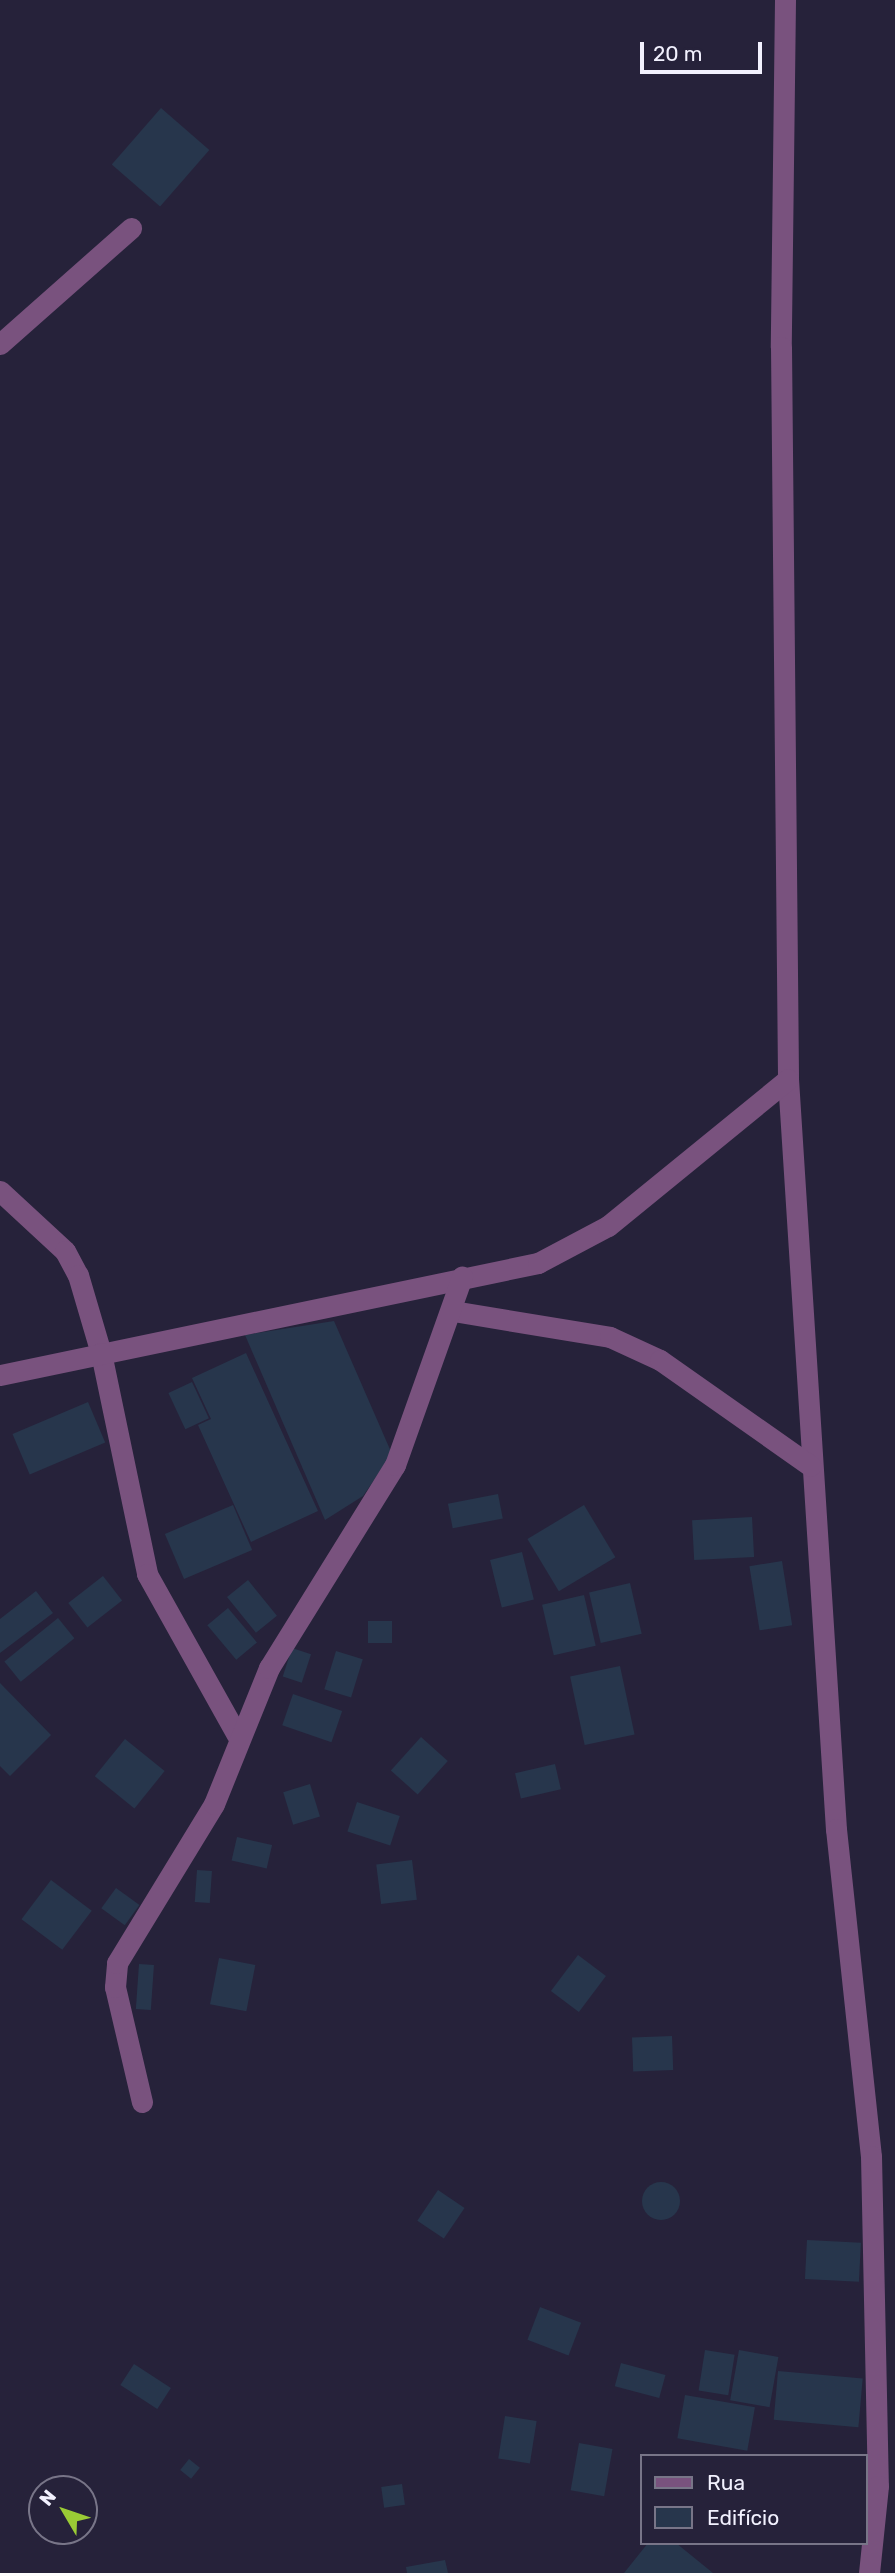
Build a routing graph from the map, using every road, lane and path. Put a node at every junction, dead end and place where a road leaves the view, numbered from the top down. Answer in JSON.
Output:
{"nodes":[{"id":1,"x":785,"y":0,"type":"edge"},
{"id":2,"x":131,"y":228,"type":"dead end"},
{"id":3,"x":0,"y":344,"type":"edge"},
{"id":4,"x":788,"y":1079,"type":"junction"},
{"id":5,"x":1,"y":1193,"type":"edge"},
{"id":6,"x":463,"y":1277,"type":"junction"},
{"id":7,"x":453,"y":1311,"type":"junction"},
{"id":8,"x":101,"y":1353,"type":"junction"},
{"id":9,"x":0,"y":1375,"type":"edge"},
{"id":10,"x":811,"y":1466,"type":"junction"},
{"id":11,"x":237,"y":1735,"type":"junction"},
{"id":12,"x":142,"y":2102,"type":"dead end"},
{"id":13,"x":869,"y":2573,"type":"edge"}],
"edges":[{"from":1,"to":4,"type":"street"},
{"from":2,"to":3,"type":"street"},
{"from":4,"to":6,"type":"street"},
{"from":4,"to":10,"type":"street"},
{"from":5,"to":8,"type":"street"},
{"from":6,"to":7,"type":"street"},
{"from":6,"to":8,"type":"street"},
{"from":7,"to":10,"type":"street"},
{"from":7,"to":11,"type":"street"},
{"from":8,"to":9,"type":"street"},
{"from":8,"to":11,"type":"street"},
{"from":10,"to":13,"type":"street"},
{"from":11,"to":12,"type":"street"}]}
